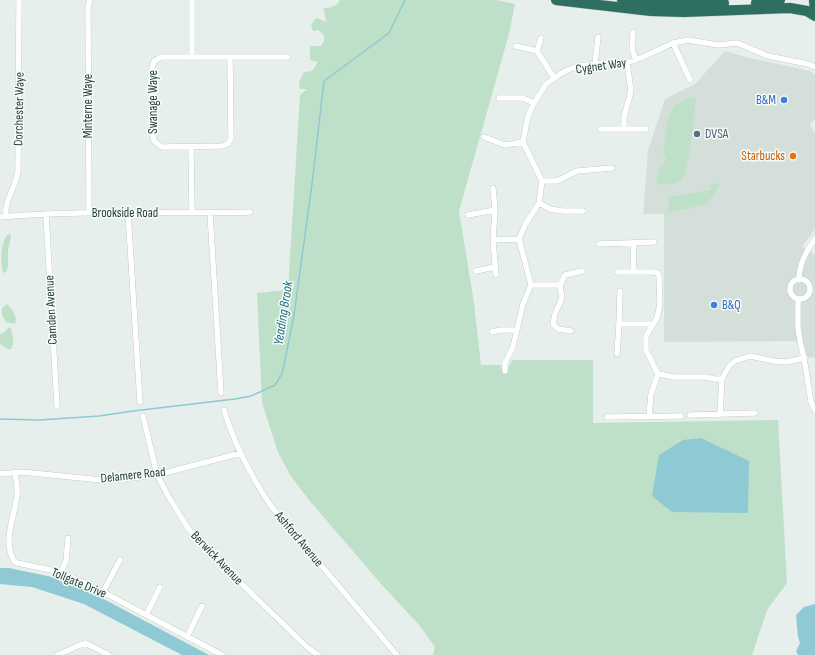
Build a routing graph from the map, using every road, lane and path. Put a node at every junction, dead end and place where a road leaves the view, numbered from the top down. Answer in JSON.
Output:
{"nodes":[{"id":1,"x":19,"y":0,"type":"edge"},
{"id":2,"x":90,"y":0,"type":"edge"},
{"id":3,"x":192,"y":0,"type":"edge"},
{"id":4,"x":556,"y":0,"type":"edge"},
{"id":5,"x":622,"y":0,"type":"edge"},
{"id":6,"x":780,"y":0,"type":"edge"},
{"id":7,"x":814,"y":0,"type":"edge"},
{"id":8,"x":815,"y":12,"type":"edge"},
{"id":9,"x":815,"y":16,"type":"edge"},
{"id":10,"x":633,"y":32,"type":"dead end"},
{"id":11,"x":598,"y":37,"type":"dead end"},
{"id":12,"x":541,"y":38,"type":"dead end"},
{"id":13,"x":673,"y":43,"type":"junction"},
{"id":14,"x":516,"y":46,"type":"dead end"},
{"id":15,"x":537,"y":51,"type":"junction"},
{"id":16,"x":230,"y":57,"type":"junction"},
{"id":17,"x":288,"y":57,"type":"dead end"},
{"id":18,"x":192,"y":58,"type":"junction"},
{"id":19,"x":636,"y":60,"type":"junction"},
{"id":20,"x":627,"y":63,"type":"junction"},
{"id":21,"x":595,"y":64,"type":"junction"},
{"id":22,"x":815,"y":67,"type":"edge"},
{"id":23,"x":554,"y":78,"type":"junction"},
{"id":24,"x":690,"y":80,"type":"dead end"},
{"id":25,"x":499,"y":98,"type":"dead end"},
{"id":26,"x":534,"y":103,"type":"junction"},
{"id":27,"x":624,"y":128,"type":"junction"},
{"id":28,"x":600,"y":129,"type":"dead end"},
{"id":29,"x":646,"y":129,"type":"dead end"},
{"id":30,"x":484,"y":137,"type":"dead end"},
{"id":31,"x":523,"y":142,"type":"junction"},
{"id":32,"x":191,"y":148,"type":"junction"},
{"id":33,"x":612,"y":168,"type":"dead end"},
{"id":34,"x":542,"y":181,"type":"junction"},
{"id":35,"x":492,"y":188,"type":"dead end"},
{"id":36,"x":539,"y":203,"type":"junction"},
{"id":37,"x":495,"y":210,"type":"junction"},
{"id":38,"x":583,"y":211,"type":"dead end"},
{"id":39,"x":250,"y":212,"type":"dead end"},
{"id":40,"x":89,"y":213,"type":"junction"},
{"id":41,"x":128,"y":213,"type":"junction"},
{"id":42,"x":192,"y":213,"type":"junction"},
{"id":43,"x":210,"y":213,"type":"junction"},
{"id":44,"x":46,"y":214,"type":"junction"},
{"id":45,"x":468,"y":215,"type":"dead end"},
{"id":46,"x":3,"y":217,"type":"edge"},
{"id":47,"x":519,"y":239,"type":"junction"},
{"id":48,"x":815,"y":239,"type":"edge"},
{"id":49,"x":493,"y":240,"type":"junction"},
{"id":50,"x":654,"y":242,"type":"dead end"},
{"id":51,"x":634,"y":243,"type":"junction"},
{"id":52,"x":599,"y":244,"type":"dead end"},
{"id":53,"x":495,"y":267,"type":"junction"},
{"id":54,"x":476,"y":271,"type":"dead end"},
{"id":55,"x":582,"y":271,"type":"dead end"},
{"id":56,"x":617,"y":272,"type":"dead end"},
{"id":57,"x":633,"y":272,"type":"junction"},
{"id":58,"x":496,"y":275,"type":"dead end"},
{"id":59,"x":800,"y":280,"type":"junction"},
{"id":60,"x":532,"y":285,"type":"junction"},
{"id":61,"x":560,"y":285,"type":"junction"},
{"id":62,"x":620,"y":291,"type":"dead end"},
{"id":63,"x":798,"y":299,"type":"junction"},
{"id":64,"x":619,"y":324,"type":"junction"},
{"id":65,"x":653,"y":324,"type":"junction"},
{"id":66,"x":518,"y":330,"type":"junction"},
{"id":67,"x":571,"y":331,"type":"dead end"},
{"id":68,"x":492,"y":332,"type":"dead end"},
{"id":69,"x":617,"y":354,"type":"dead end"},
{"id":70,"x":804,"y":358,"type":"junction"},
{"id":71,"x":505,"y":371,"type":"dead end"},
{"id":72,"x":658,"y":374,"type":"junction"},
{"id":73,"x":722,"y":379,"type":"junction"},
{"id":74,"x":221,"y":393,"type":"dead end"},
{"id":75,"x":140,"y":402,"type":"dead end"},
{"id":76,"x":57,"y":406,"type":"dead end"},
{"id":77,"x":224,"y":410,"type":"dead end"},
{"id":78,"x":815,"y":410,"type":"edge"},
{"id":79,"x":720,"y":414,"type":"junction"},
{"id":80,"x":755,"y":414,"type":"dead end"},
{"id":81,"x":690,"y":415,"type":"dead end"},
{"id":82,"x":143,"y":416,"type":"dead end"},
{"id":83,"x":649,"y":416,"type":"junction"},
{"id":84,"x":681,"y":416,"type":"dead end"},
{"id":85,"x":607,"y":417,"type":"dead end"},
{"id":86,"x":241,"y":453,"type":"junction"},
{"id":87,"x":15,"y":473,"type":"junction"},
{"id":88,"x":0,"y":474,"type":"edge"},
{"id":89,"x":158,"y":475,"type":"junction"},
{"id":90,"x":68,"y":538,"type":"dead end"},
{"id":91,"x":120,"y":560,"type":"dead end"},
{"id":92,"x":61,"y":572,"type":"junction"},
{"id":93,"x":160,"y":587,"type":"dead end"},
{"id":94,"x":103,"y":592,"type":"junction"},
{"id":95,"x":202,"y":606,"type":"dead end"},
{"id":96,"x":146,"y":615,"type":"junction"},
{"id":97,"x":187,"y":637,"type":"junction"},
{"id":98,"x":57,"y":655,"type":"edge"},
{"id":99,"x":109,"y":655,"type":"edge"},
{"id":100,"x":222,"y":655,"type":"edge"},
{"id":101,"x":318,"y":655,"type":"edge"},
{"id":102,"x":397,"y":655,"type":"edge"}],
"edges":[{"from":1,"to":46,"type":"street","name":"Dorchester Waye"},
{"from":2,"to":40,"type":"street","name":"Minterne Waye"},
{"from":3,"to":18,"type":"street"},
{"from":4,"to":9,"type":"highway"},
{"from":5,"to":6,"type":"highway"},
{"from":7,"to":8,"type":"highway"},
{"from":10,"to":19,"type":"street"},
{"from":11,"to":21,"type":"street"},
{"from":12,"to":15,"type":"street"},
{"from":13,"to":19,"type":"street","name":"Cygnet Way"},
{"from":13,"to":22,"type":"street","name":"Cygnet Way"},
{"from":13,"to":24,"type":"street"},
{"from":14,"to":15,"type":"street"},
{"from":15,"to":23,"type":"street"},
{"from":16,"to":17,"type":"street"},
{"from":16,"to":18,"type":"street"},
{"from":16,"to":32,"type":"street"},
{"from":18,"to":32,"type":"street","name":"Swanage Waye"},
{"from":19,"to":20,"type":"street","name":"Cygnet Way"},
{"from":20,"to":21,"type":"street","name":"Cygnet Way"},
{"from":20,"to":27,"type":"street"},
{"from":21,"to":23,"type":"street","name":"Cygnet Way"},
{"from":23,"to":26,"type":"street","name":"Cygnet Way"},
{"from":25,"to":26,"type":"street"},
{"from":26,"to":31,"type":"street","name":"Cygnet Way"},
{"from":27,"to":28,"type":"street"},
{"from":27,"to":29,"type":"street"},
{"from":30,"to":31,"type":"street"},
{"from":31,"to":34,"type":"street"},
{"from":32,"to":42,"type":"street"},
{"from":33,"to":34,"type":"street"},
{"from":34,"to":36,"type":"street"},
{"from":35,"to":37,"type":"street"},
{"from":36,"to":38,"type":"street"},
{"from":36,"to":47,"type":"street"},
{"from":37,"to":45,"type":"street"},
{"from":37,"to":49,"type":"street"},
{"from":39,"to":43,"type":"street","name":"Brookside Road"},
{"from":40,"to":41,"type":"street","name":"Brookside Road"},
{"from":40,"to":44,"type":"street","name":"Brookside Road"},
{"from":41,"to":42,"type":"street","name":"Brookside Road"},
{"from":41,"to":75,"type":"street"},
{"from":42,"to":43,"type":"street","name":"Brookside Road"},
{"from":43,"to":74,"type":"street"},
{"from":44,"to":46,"type":"street","name":"Brookside Road"},
{"from":44,"to":76,"type":"street","name":"Camden Avenue"},
{"from":47,"to":49,"type":"street"},
{"from":47,"to":60,"type":"street"},
{"from":48,"to":59,"type":"street"},
{"from":49,"to":53,"type":"street"},
{"from":50,"to":51,"type":"street"},
{"from":51,"to":52,"type":"street"},
{"from":51,"to":57,"type":"street"},
{"from":53,"to":54,"type":"street"},
{"from":53,"to":58,"type":"street"},
{"from":55,"to":61,"type":"street"},
{"from":56,"to":57,"type":"street"},
{"from":57,"to":65,"type":"street"},
{"from":59,"to":63,"type":"street"},
{"from":59,"to":63,"type":"street"},
{"from":60,"to":61,"type":"street"},
{"from":60,"to":66,"type":"street"},
{"from":61,"to":67,"type":"street"},
{"from":62,"to":64,"type":"street"},
{"from":63,"to":70,"type":"street"},
{"from":64,"to":65,"type":"street"},
{"from":64,"to":69,"type":"street"},
{"from":65,"to":72,"type":"street"},
{"from":66,"to":68,"type":"street"},
{"from":66,"to":71,"type":"street"},
{"from":70,"to":73,"type":"street"},
{"from":70,"to":78,"type":"street"},
{"from":72,"to":73,"type":"street"},
{"from":72,"to":83,"type":"street"},
{"from":73,"to":79,"type":"street"},
{"from":77,"to":86,"type":"street","name":"Ashford Avenue"},
{"from":79,"to":80,"type":"street"},
{"from":79,"to":81,"type":"street"},
{"from":82,"to":89,"type":"street","name":"Berwick Avenue"},
{"from":83,"to":84,"type":"street"},
{"from":83,"to":85,"type":"street"},
{"from":86,"to":89,"type":"street","name":"Delamere Road"},
{"from":86,"to":102,"type":"street","name":"Ashford Avenue"},
{"from":87,"to":88,"type":"street","name":"Delamere Road"},
{"from":87,"to":89,"type":"street","name":"Delamere Road"},
{"from":87,"to":92,"type":"street","name":"Tollgate Drive"},
{"from":89,"to":101,"type":"street","name":"Berwick Avenue"},
{"from":90,"to":92,"type":"street"},
{"from":91,"to":94,"type":"street"},
{"from":92,"to":94,"type":"street","name":"Tollgate Drive"},
{"from":93,"to":96,"type":"street"},
{"from":94,"to":96,"type":"street","name":"Tollgate Drive"},
{"from":95,"to":97,"type":"street"},
{"from":96,"to":97,"type":"street","name":"Tollgate Drive"},
{"from":97,"to":100,"type":"street","name":"Tollgate Drive"},
{"from":98,"to":99,"type":"street"}]}
